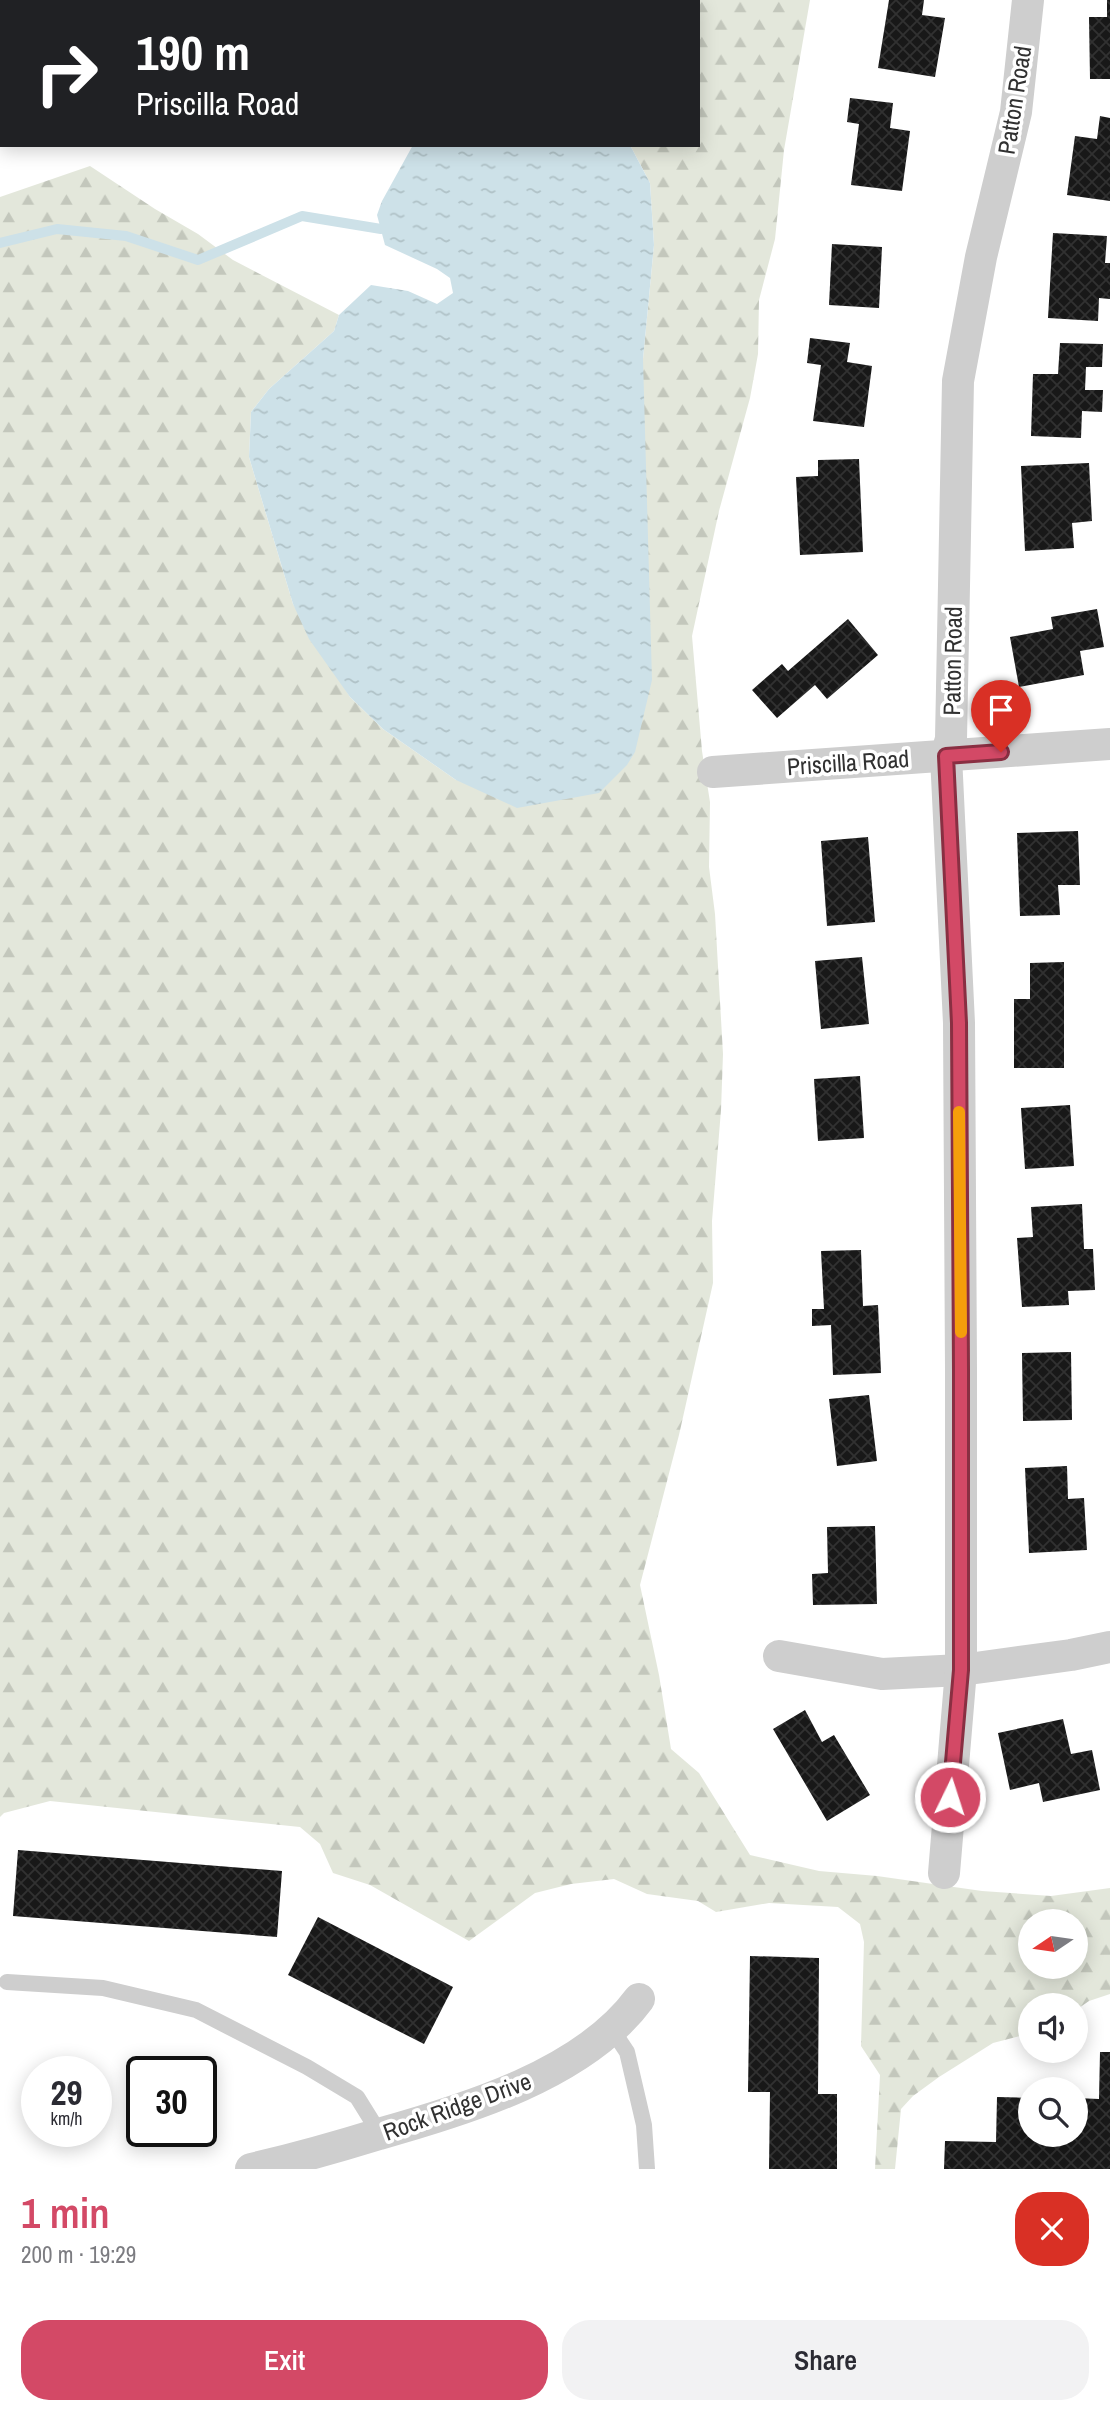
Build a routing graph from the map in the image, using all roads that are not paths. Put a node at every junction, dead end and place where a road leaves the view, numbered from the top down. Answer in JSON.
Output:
{"nodes":[{"id":1,"x":1028,"y":0,"type":"edge"},
{"id":2,"x":1110,"y":744,"type":"edge"},
{"id":3,"x":946,"y":756,"type":"junction"},
{"id":4,"x":713,"y":772,"type":"dead end"},
{"id":5,"x":1110,"y":1647,"type":"edge"},
{"id":6,"x":779,"y":1656,"type":"dead end"},
{"id":7,"x":961,"y":1670,"type":"junction"},
{"id":8,"x":944,"y":1873,"type":"dead end"},
{"id":9,"x":7,"y":1982,"type":"dead end"},
{"id":10,"x":639,"y":1999,"type":"dead end"},
{"id":11,"x":611,"y":2028,"type":"junction"},
{"id":12,"x":380,"y":2134,"type":"junction"},
{"id":13,"x":251,"y":2169,"type":"edge"},
{"id":14,"x":648,"y":2169,"type":"edge"}],
"edges":[{"from":1,"to":3,"type":"street","name":"Patton Road"},
{"from":2,"to":3,"type":"street","name":"Priscilla Road"},
{"from":3,"to":4,"type":"street","name":"Priscilla Road"},
{"from":3,"to":7,"type":"street","name":"Patton Road"},
{"from":5,"to":7,"type":"street"},
{"from":6,"to":7,"type":"street"},
{"from":7,"to":8,"type":"street","name":"Patton Road"},
{"from":9,"to":12,"type":"lane"},
{"from":10,"to":11,"type":"street","name":"Rock Ridge Drive"},
{"from":11,"to":12,"type":"street","name":"Rock Ridge Drive"},
{"from":11,"to":14,"type":"lane"},
{"from":12,"to":13,"type":"street","name":"Rock Ridge Drive"}]}
